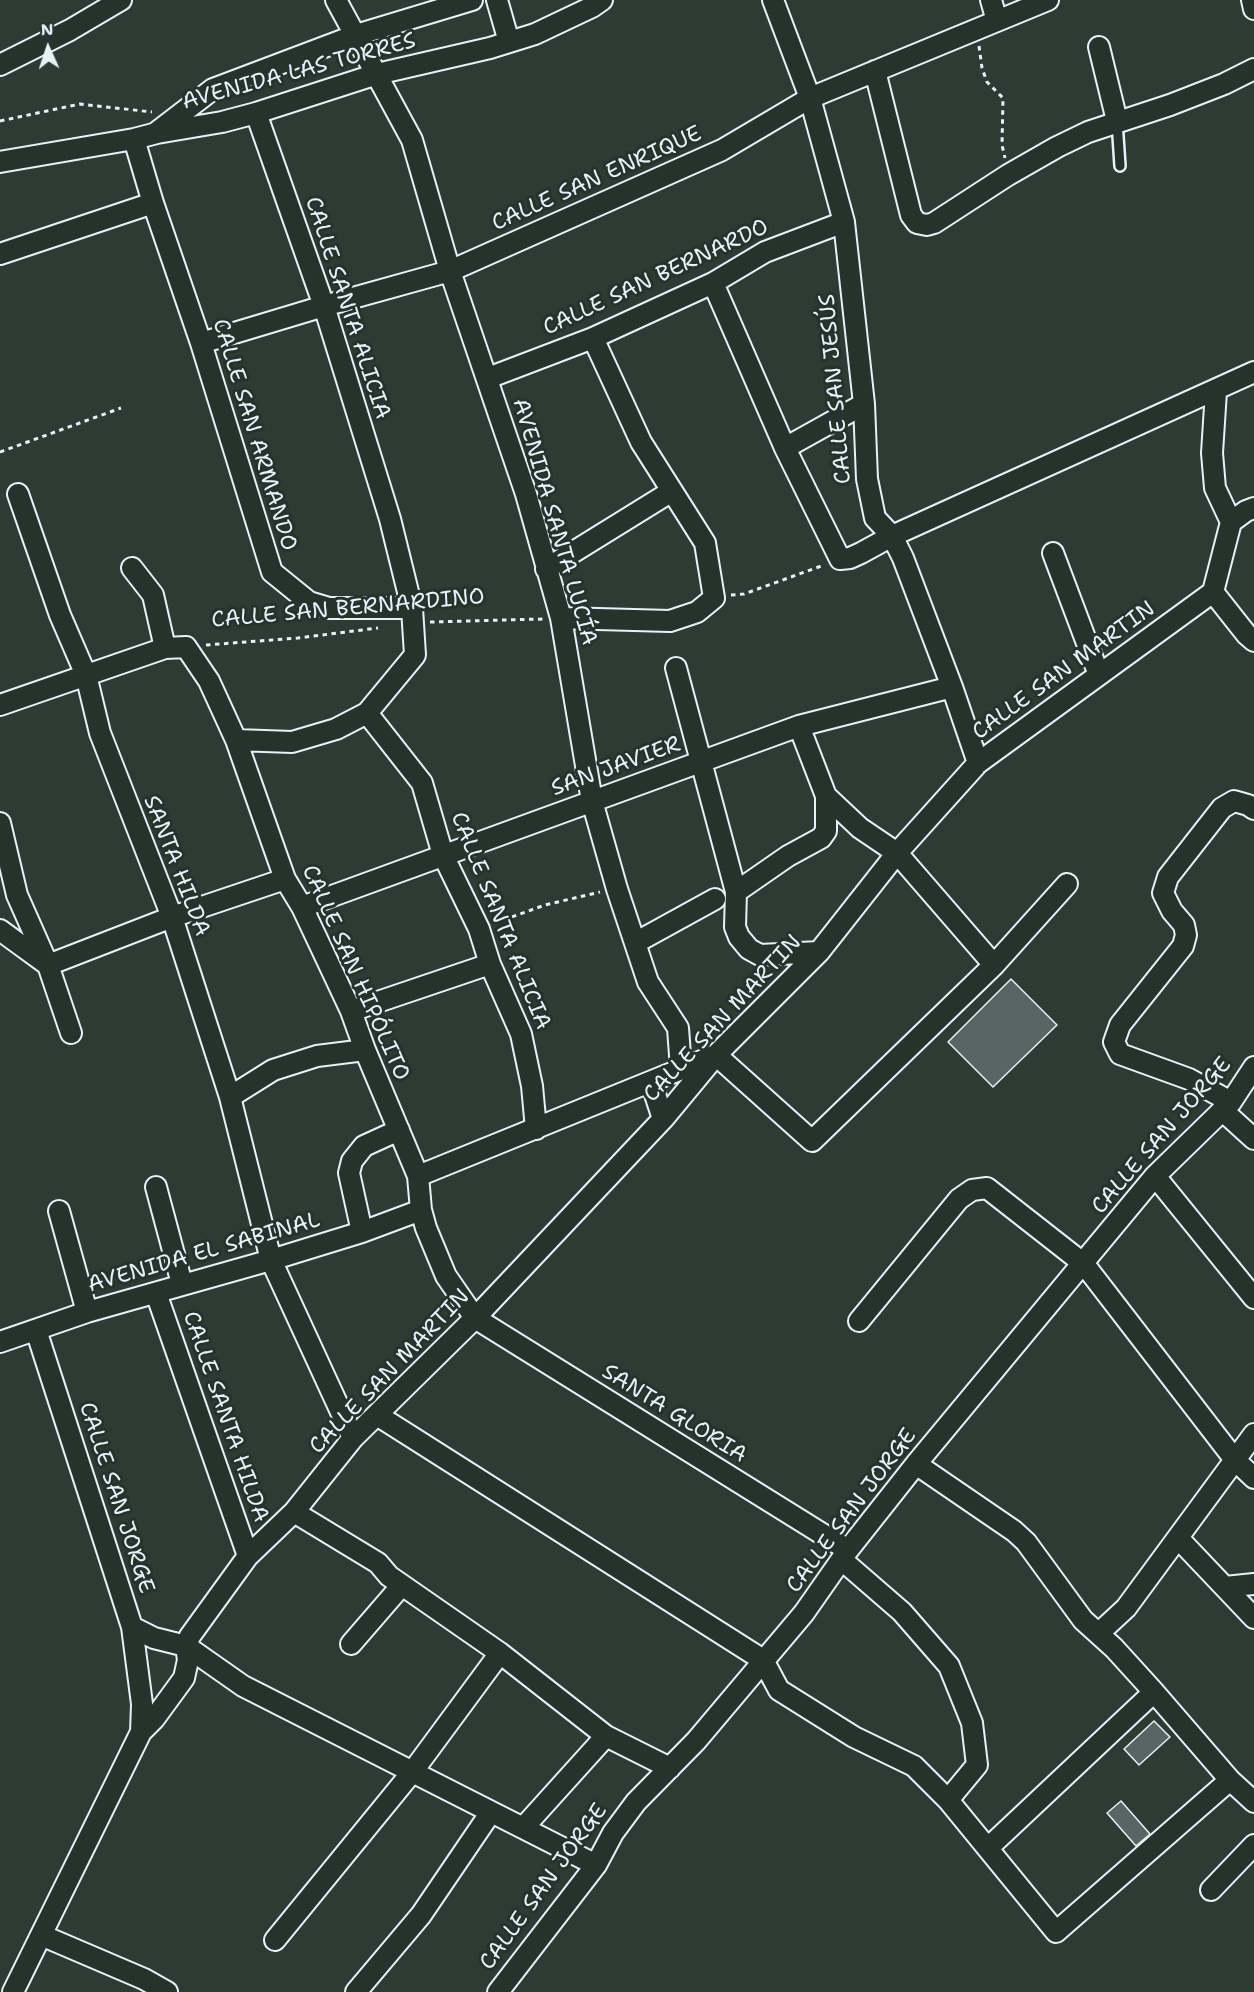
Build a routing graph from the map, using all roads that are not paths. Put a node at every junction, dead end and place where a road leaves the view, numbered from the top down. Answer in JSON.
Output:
{"nodes":[{"id":1,"x":121,"y":0,"type":"edge"},
{"id":2,"x":336,"y":0,"type":"edge"},
{"id":3,"x":472,"y":0,"type":"edge"},
{"id":4,"x":497,"y":0,"type":"edge"},
{"id":5,"x":773,"y":0,"type":"edge"},
{"id":6,"x":991,"y":0,"type":"edge"},
{"id":7,"x":1048,"y":0,"type":"edge"},
{"id":8,"x":1252,"y":0,"type":"edge"},
{"id":9,"x":590,"y":2,"type":"edge"},
{"id":10,"x":1254,"y":9,"type":"edge"},
{"id":11,"x":997,"y":21,"type":"junction"},
{"id":12,"x":356,"y":35,"type":"junction"},
{"id":13,"x":509,"y":42,"type":"junction"},
{"id":14,"x":1099,"y":47,"type":"dead end"},
{"id":15,"x":0,"y":65,"type":"edge"},
{"id":16,"x":1254,"y":69,"type":"edge"},
{"id":17,"x":875,"y":72,"type":"junction"},
{"id":18,"x":377,"y":74,"type":"junction"},
{"id":19,"x":213,"y":89,"type":"junction"},
{"id":20,"x":810,"y":98,"type":"junction"},
{"id":21,"x":256,"y":113,"type":"junction"},
{"id":22,"x":1117,"y":121,"type":"junction"},
{"id":23,"x":222,"y":122,"type":"junction"},
{"id":24,"x":157,"y":133,"type":"junction"},
{"id":25,"x":134,"y":139,"type":"junction"},
{"id":26,"x":0,"y":162,"type":"edge"},
{"id":27,"x":1120,"y":166,"type":"dead end"},
{"id":28,"x":153,"y":203,"type":"junction"},
{"id":29,"x":844,"y":222,"type":"junction"},
{"id":30,"x":0,"y":254,"type":"edge"},
{"id":31,"x":450,"y":271,"type":"junction"},
{"id":32,"x":713,"y":283,"type":"junction"},
{"id":33,"x":324,"y":306,"type":"junction"},
{"id":34,"x":593,"y":338,"type":"junction"},
{"id":35,"x":201,"y":343,"type":"junction"},
{"id":36,"x":1254,"y":372,"type":"edge"},
{"id":37,"x":488,"y":378,"type":"junction"},
{"id":38,"x":1216,"y":391,"type":"junction"},
{"id":39,"x":864,"y":404,"type":"junction"},
{"id":40,"x":785,"y":448,"type":"junction"},
{"id":41,"x":672,"y":490,"type":"junction"},
{"id":42,"x":18,"y":494,"type":"dead end"},
{"id":43,"x":1254,"y":508,"type":"edge"},
{"id":44,"x":1231,"y":522,"type":"junction"},
{"id":45,"x":892,"y":536,"type":"junction"},
{"id":46,"x":1053,"y":553,"type":"dead end"},
{"id":47,"x":132,"y":568,"type":"dead end"},
{"id":48,"x":546,"y":569,"type":"junction"},
{"id":49,"x":1213,"y":592,"type":"junction"},
{"id":50,"x":413,"y":616,"type":"junction"},
{"id":51,"x":561,"y":618,"type":"junction"},
{"id":52,"x":1254,"y":641,"type":"edge"},
{"id":53,"x":165,"y":648,"type":"junction"},
{"id":54,"x":676,"y":668,"type":"dead end"},
{"id":55,"x":86,"y":675,"type":"junction"},
{"id":56,"x":1099,"y":675,"type":"junction"},
{"id":57,"x":952,"y":687,"type":"junction"},
{"id":58,"x":0,"y":705,"type":"edge"},
{"id":59,"x":367,"y":713,"type":"junction"},
{"id":60,"x":799,"y":726,"type":"junction"},
{"id":61,"x":236,"y":740,"type":"junction"},
{"id":62,"x":702,"y":761,"type":"junction"},
{"id":63,"x":978,"y":763,"type":"junction"},
{"id":64,"x":826,"y":796,"type":"junction"},
{"id":65,"x":592,"y":801,"type":"junction"},
{"id":66,"x":1254,"y":809,"type":"edge"},
{"id":67,"x":0,"y":823,"type":"edge"},
{"id":68,"x":897,"y":853,"type":"junction"},
{"id":69,"x":443,"y":855,"type":"junction"},
{"id":70,"x":729,"y":865,"type":"junction"},
{"id":71,"x":285,"y":879,"type":"junction"},
{"id":72,"x":1067,"y":884,"type":"dead end"},
{"id":73,"x":736,"y":892,"type":"junction"},
{"id":74,"x":9,"y":899,"type":"edge"},
{"id":75,"x":715,"y":899,"type":"junction"},
{"id":76,"x":302,"y":907,"type":"junction"},
{"id":77,"x":172,"y":917,"type":"junction"},
{"id":78,"x":735,"y":927,"type":"junction"},
{"id":79,"x":0,"y":930,"type":"edge"},
{"id":80,"x":635,"y":943,"type":"junction"},
{"id":81,"x":819,"y":952,"type":"junction"},
{"id":82,"x":490,"y":964,"type":"junction"},
{"id":83,"x":48,"y":965,"type":"junction"},
{"id":84,"x":994,"y":965,"type":"junction"},
{"id":85,"x":351,"y":1011,"type":"junction"},
{"id":86,"x":70,"y":1034,"type":"dead end"},
{"id":87,"x":365,"y":1050,"type":"junction"},
{"id":88,"x":716,"y":1055,"type":"junction"},
{"id":89,"x":1254,"y":1067,"type":"edge"},
{"id":90,"x":681,"y":1069,"type":"junction"},
{"id":91,"x":651,"y":1082,"type":"junction"},
{"id":92,"x":230,"y":1098,"type":"junction"},
{"id":93,"x":1226,"y":1106,"type":"junction"},
{"id":94,"x":663,"y":1119,"type":"junction"},
{"id":95,"x":536,"y":1129,"type":"junction"},
{"id":96,"x":399,"y":1130,"type":"junction"},
{"id":97,"x":1254,"y":1139,"type":"edge"},
{"id":98,"x":418,"y":1176,"type":"junction"},
{"id":99,"x":1155,"y":1176,"type":"junction"},
{"id":100,"x":156,"y":1187,"type":"dead end"},
{"id":101,"x":421,"y":1210,"type":"junction"},
{"id":102,"x":59,"y":1211,"type":"dead end"},
{"id":103,"x":362,"y":1232,"type":"junction"},
{"id":104,"x":271,"y":1260,"type":"junction"},
{"id":105,"x":1084,"y":1264,"type":"junction"},
{"id":106,"x":182,"y":1284,"type":"junction"},
{"id":107,"x":156,"y":1293,"type":"junction"},
{"id":108,"x":1254,"y":1298,"type":"edge"},
{"id":109,"x":87,"y":1312,"type":"junction"},
{"id":110,"x":476,"y":1318,"type":"junction"},
{"id":111,"x":859,"y":1321,"type":"dead end"},
{"id":112,"x":36,"y":1330,"type":"junction"},
{"id":113,"x":0,"y":1342,"type":"edge"},
{"id":114,"x":377,"y":1415,"type":"junction"},
{"id":115,"x":1254,"y":1434,"type":"edge"},
{"id":116,"x":353,"y":1438,"type":"junction"},
{"id":117,"x":1235,"y":1460,"type":"junction"},
{"id":118,"x":916,"y":1464,"type":"junction"},
{"id":119,"x":1254,"y":1478,"type":"edge"},
{"id":120,"x":294,"y":1512,"type":"junction"},
{"id":121,"x":1178,"y":1538,"type":"junction"},
{"id":122,"x":845,"y":1555,"type":"junction"},
{"id":123,"x":248,"y":1556,"type":"junction"},
{"id":124,"x":1254,"y":1584,"type":"edge"},
{"id":125,"x":402,"y":1585,"type":"junction"},
{"id":126,"x":1225,"y":1587,"type":"junction"},
{"id":127,"x":1254,"y":1618,"type":"edge"},
{"id":128,"x":132,"y":1627,"type":"junction"},
{"id":129,"x":1098,"y":1633,"type":"junction"},
{"id":130,"x":351,"y":1644,"type":"dead end"},
{"id":131,"x":186,"y":1646,"type":"junction"},
{"id":132,"x":500,"y":1653,"type":"junction"},
{"id":133,"x":763,"y":1660,"type":"junction"},
{"id":134,"x":1154,"y":1692,"type":"junction"},
{"id":135,"x":141,"y":1732,"type":"junction"},
{"id":136,"x":606,"y":1736,"type":"junction"},
{"id":137,"x":670,"y":1768,"type":"junction"},
{"id":138,"x":412,"y":1772,"type":"junction"},
{"id":139,"x":1230,"y":1780,"type":"junction"},
{"id":140,"x":948,"y":1800,"type":"junction"},
{"id":141,"x":1254,"y":1802,"type":"edge"},
{"id":142,"x":491,"y":1812,"type":"junction"},
{"id":143,"x":523,"y":1828,"type":"junction"},
{"id":144,"x":1254,"y":1845,"type":"edge"},
{"id":145,"x":988,"y":1848,"type":"junction"},
{"id":146,"x":596,"y":1865,"type":"junction"},
{"id":147,"x":1211,"y":1890,"type":"dead end"},
{"id":148,"x":41,"y":1935,"type":"junction"},
{"id":149,"x":275,"y":1940,"type":"dead end"},
{"id":150,"x":13,"y":1992,"type":"edge"},
{"id":151,"x":167,"y":1992,"type":"edge"},
{"id":152,"x":356,"y":1992,"type":"edge"},
{"id":153,"x":498,"y":1992,"type":"edge"}],
"edges":[{"from":1,"to":15,"type":"street"},
{"from":2,"to":12,"type":"street","name":"AVENIDA SANTA LUCÍA"},
{"from":3,"to":12,"type":"street"},
{"from":4,"to":13,"type":"street"},
{"from":5,"to":20,"type":"street","name":"CALLE SAN JESÚS"},
{"from":6,"to":11,"type":"street"},
{"from":7,"to":11,"type":"street","name":"CALLE SAN ENRIQUE"},
{"from":8,"to":10,"type":"street"},
{"from":9,"to":13,"type":"street","name":"AVENIDA LAS TORRES"},
{"from":11,"to":17,"type":"street","name":"CALLE SAN ENRIQUE"},
{"from":12,"to":18,"type":"street","name":"AVENIDA SANTA LUCÍA"},
{"from":12,"to":19,"type":"street"},
{"from":13,"to":18,"type":"street","name":"AVENIDA LAS TORRES"},
{"from":14,"to":22,"type":"street"},
{"from":16,"to":22,"type":"street"},
{"from":17,"to":20,"type":"street","name":"CALLE SAN ENRIQUE"},
{"from":17,"to":22,"type":"street"},
{"from":18,"to":21,"type":"street","name":"AVENIDA LAS TORRES"},
{"from":18,"to":31,"type":"street","name":"AVENIDA SANTA LUCÍA"},
{"from":19,"to":23,"type":"street"},
{"from":19,"to":24,"type":"street"},
{"from":20,"to":29,"type":"street","name":"CALLE SAN JESÚS"},
{"from":20,"to":31,"type":"street","name":"CALLE SAN ENRIQUE"},
{"from":21,"to":23,"type":"street","name":"AVENIDA LAS TORRES"},
{"from":21,"to":33,"type":"street","name":"CALLE SANTA ALICIA"},
{"from":22,"to":27,"type":"lane"},
{"from":23,"to":24,"type":"street","name":"AVENIDA LAS TORRES"},
{"from":24,"to":25,"type":"street","name":"AVENIDA LAS TORRES"},
{"from":25,"to":26,"type":"street","name":"AVENIDA LAS TORRES"},
{"from":25,"to":28,"type":"street","name":"CALLE SAN ARMANDO"},
{"from":28,"to":30,"type":"street"},
{"from":28,"to":35,"type":"street","name":"CALLE SAN ARMANDO"},
{"from":29,"to":32,"type":"street","name":"CALLE SAN BERNARDO"},
{"from":29,"to":39,"type":"street","name":"CALLE SAN JESÚS"},
{"from":31,"to":33,"type":"street","name":"CALLE SAN ENRIQUE"},
{"from":31,"to":37,"type":"street","name":"AVENIDA SANTA LUCÍA"},
{"from":32,"to":34,"type":"street","name":"CALLE SAN BERNARDO"},
{"from":32,"to":40,"type":"street"},
{"from":33,"to":35,"type":"street","name":"CALLE SAN ENRIQUE"},
{"from":33,"to":50,"type":"street","name":"CALLE SANTA ALICIA"},
{"from":34,"to":37,"type":"street","name":"CALLE SAN BERNARDO"},
{"from":34,"to":41,"type":"street"},
{"from":35,"to":50,"type":"street","name":"CALLE SAN ARMANDO"},
{"from":36,"to":38,"type":"street"},
{"from":37,"to":48,"type":"street","name":"AVENIDA SANTA LUCÍA"},
{"from":38,"to":44,"type":"street"},
{"from":38,"to":45,"type":"street"},
{"from":39,"to":40,"type":"street"},
{"from":39,"to":45,"type":"street","name":"CALLE SAN JESÚS"},
{"from":40,"to":45,"type":"street"},
{"from":41,"to":48,"type":"street"},
{"from":41,"to":51,"type":"street"},
{"from":42,"to":55,"type":"street","name":"SANTA HILDA"},
{"from":43,"to":44,"type":"street"},
{"from":44,"to":49,"type":"street"},
{"from":45,"to":57,"type":"street","name":"CALLE SAN JESÚS"},
{"from":46,"to":56,"type":"street"},
{"from":47,"to":53,"type":"street"},
{"from":48,"to":51,"type":"street","name":"AVENIDA SANTA LUCÍA"},
{"from":49,"to":52,"type":"street"},
{"from":49,"to":56,"type":"street","name":"CALLE SAN MARTIN"},
{"from":50,"to":59,"type":"street","name":"CALLE SANTA ALICIA"},
{"from":51,"to":65,"type":"street","name":"AVENIDA SANTA LUCÍA"},
{"from":53,"to":55,"type":"street"},
{"from":53,"to":61,"type":"street","name":"CALLE SAN HIPÓLITO"},
{"from":54,"to":62,"type":"street"},
{"from":55,"to":58,"type":"street"},
{"from":55,"to":77,"type":"street","name":"SANTA HILDA"},
{"from":56,"to":63,"type":"street","name":"CALLE SAN MARTIN"},
{"from":57,"to":60,"type":"street","name":"SAN JAVIER"},
{"from":57,"to":63,"type":"street","name":"CALLE SAN JESÚS"},
{"from":59,"to":61,"type":"street"},
{"from":59,"to":69,"type":"street","name":"CALLE SANTA ALICIA"},
{"from":60,"to":62,"type":"street","name":"SAN JAVIER"},
{"from":60,"to":64,"type":"street"},
{"from":61,"to":71,"type":"street","name":"CALLE SAN HIPÓLITO"},
{"from":62,"to":65,"type":"street","name":"SAN JAVIER"},
{"from":62,"to":70,"type":"street"},
{"from":63,"to":68,"type":"street","name":"CALLE SAN MARTIN"},
{"from":64,"to":68,"type":"street"},
{"from":64,"to":73,"type":"street"},
{"from":65,"to":69,"type":"street","name":"SAN JAVIER"},
{"from":65,"to":80,"type":"street","name":"AVENIDA SANTA LUCÍA"},
{"from":66,"to":93,"type":"street"},
{"from":67,"to":74,"type":"street"},
{"from":68,"to":81,"type":"street","name":"CALLE SAN MARTIN"},
{"from":68,"to":84,"type":"street"},
{"from":69,"to":76,"type":"street","name":"SAN JAVIER"},
{"from":69,"to":82,"type":"street","name":"CALLE SANTA ALICIA"},
{"from":70,"to":73,"type":"street"},
{"from":70,"to":75,"type":"street"},
{"from":71,"to":76,"type":"street","name":"CALLE SAN HIPÓLITO"},
{"from":71,"to":77,"type":"street"},
{"from":72,"to":84,"type":"street"},
{"from":73,"to":78,"type":"street"},
{"from":74,"to":83,"type":"street"},
{"from":75,"to":78,"type":"street"},
{"from":75,"to":80,"type":"street"},
{"from":76,"to":85,"type":"street","name":"CALLE SAN HIPÓLITO"},
{"from":77,"to":83,"type":"street"},
{"from":77,"to":92,"type":"street","name":"SANTA HILDA"},
{"from":78,"to":81,"type":"street"},
{"from":79,"to":83,"type":"street"},
{"from":80,"to":90,"type":"street","name":"AVENIDA SANTA LUCÍA"},
{"from":81,"to":88,"type":"street","name":"CALLE SAN MARTIN"},
{"from":82,"to":85,"type":"street"},
{"from":82,"to":95,"type":"street","name":"CALLE SANTA ALICIA"},
{"from":83,"to":86,"type":"street"},
{"from":84,"to":88,"type":"street"},
{"from":85,"to":87,"type":"street","name":"CALLE SAN HIPÓLITO"},
{"from":87,"to":92,"type":"street"},
{"from":87,"to":96,"type":"street","name":"CALLE SAN HIPÓLITO"},
{"from":88,"to":90,"type":"street"},
{"from":88,"to":94,"type":"street","name":"CALLE SAN MARTIN"},
{"from":89,"to":93,"type":"street","name":"CALLE SAN JORGE"},
{"from":90,"to":91,"type":"street"},
{"from":91,"to":94,"type":"street"},
{"from":91,"to":95,"type":"street"},
{"from":92,"to":104,"type":"street","name":"SANTA HILDA"},
{"from":93,"to":97,"type":"street"},
{"from":93,"to":99,"type":"street","name":"CALLE SAN JORGE"},
{"from":94,"to":110,"type":"street","name":"CALLE SAN MARTIN"},
{"from":95,"to":98,"type":"street"},
{"from":96,"to":98,"type":"street","name":"CALLE SAN HIPÓLITO"},
{"from":96,"to":103,"type":"street"},
{"from":98,"to":101,"type":"street","name":"CALLE SAN HIPÓLITO"},
{"from":99,"to":105,"type":"street","name":"CALLE SAN JORGE"},
{"from":99,"to":108,"type":"street"},
{"from":100,"to":106,"type":"street"},
{"from":101,"to":103,"type":"street","name":"AVENIDA EL SABINAL"},
{"from":101,"to":110,"type":"street","name":"CALLE SAN HIPÓLITO"},
{"from":102,"to":109,"type":"street"},
{"from":103,"to":104,"type":"street","name":"AVENIDA EL SABINAL"},
{"from":104,"to":106,"type":"street","name":"AVENIDA EL SABINAL"},
{"from":104,"to":116,"type":"street","name":"SANTA HILDA"},
{"from":105,"to":111,"type":"street"},
{"from":105,"to":117,"type":"street"},
{"from":105,"to":118,"type":"street","name":"CALLE SAN JORGE"},
{"from":106,"to":107,"type":"street","name":"AVENIDA EL SABINAL"},
{"from":107,"to":109,"type":"street","name":"AVENIDA EL SABINAL"},
{"from":107,"to":123,"type":"street","name":"CALLE SANTA HILDA"},
{"from":109,"to":112,"type":"street","name":"AVENIDA EL SABINAL"},
{"from":110,"to":114,"type":"street","name":"CALLE SAN MARTIN"},
{"from":110,"to":122,"type":"street","name":"SANTA GLORIA"},
{"from":112,"to":113,"type":"street","name":"AVENIDA EL SABINAL"},
{"from":112,"to":128,"type":"street","name":"CALLE SAN JORGE"},
{"from":114,"to":116,"type":"street","name":"CALLE SAN MARTIN"},
{"from":114,"to":133,"type":"street"},
{"from":115,"to":117,"type":"street"},
{"from":116,"to":120,"type":"street","name":"CALLE SAN MARTIN"},
{"from":117,"to":119,"type":"street"},
{"from":117,"to":121,"type":"street"},
{"from":118,"to":122,"type":"street","name":"CALLE SAN JORGE"},
{"from":118,"to":129,"type":"street"},
{"from":120,"to":123,"type":"street","name":"CALLE SAN MARTIN"},
{"from":120,"to":125,"type":"street"},
{"from":121,"to":126,"type":"street"},
{"from":121,"to":129,"type":"street"},
{"from":122,"to":133,"type":"street","name":"CALLE SAN JORGE"},
{"from":122,"to":140,"type":"street","name":"SANTA GLORIA"},
{"from":123,"to":131,"type":"street","name":"CALLE SAN MARTIN"},
{"from":124,"to":126,"type":"street"},
{"from":125,"to":130,"type":"street"},
{"from":125,"to":132,"type":"street"},
{"from":126,"to":127,"type":"street"},
{"from":128,"to":131,"type":"street","name":"CALLE SAN JORGE"},
{"from":128,"to":135,"type":"street"},
{"from":129,"to":134,"type":"street"},
{"from":131,"to":135,"type":"street"},
{"from":131,"to":138,"type":"street"},
{"from":132,"to":136,"type":"street"},
{"from":132,"to":138,"type":"street"},
{"from":133,"to":137,"type":"street","name":"CALLE SAN JORGE"},
{"from":133,"to":140,"type":"street"},
{"from":134,"to":139,"type":"street"},
{"from":134,"to":145,"type":"street"},
{"from":135,"to":148,"type":"street"},
{"from":136,"to":137,"type":"street"},
{"from":136,"to":143,"type":"street"},
{"from":137,"to":146,"type":"street","name":"CALLE SAN JORGE"},
{"from":138,"to":142,"type":"street"},
{"from":138,"to":149,"type":"street"},
{"from":139,"to":141,"type":"street"},
{"from":139,"to":145,"type":"street"},
{"from":140,"to":145,"type":"street"},
{"from":142,"to":143,"type":"street"},
{"from":142,"to":152,"type":"street"},
{"from":143,"to":146,"type":"street"},
{"from":144,"to":147,"type":"street"},
{"from":146,"to":153,"type":"street","name":"CALLE SAN JORGE"},
{"from":148,"to":150,"type":"street"},
{"from":148,"to":151,"type":"street"}]}
